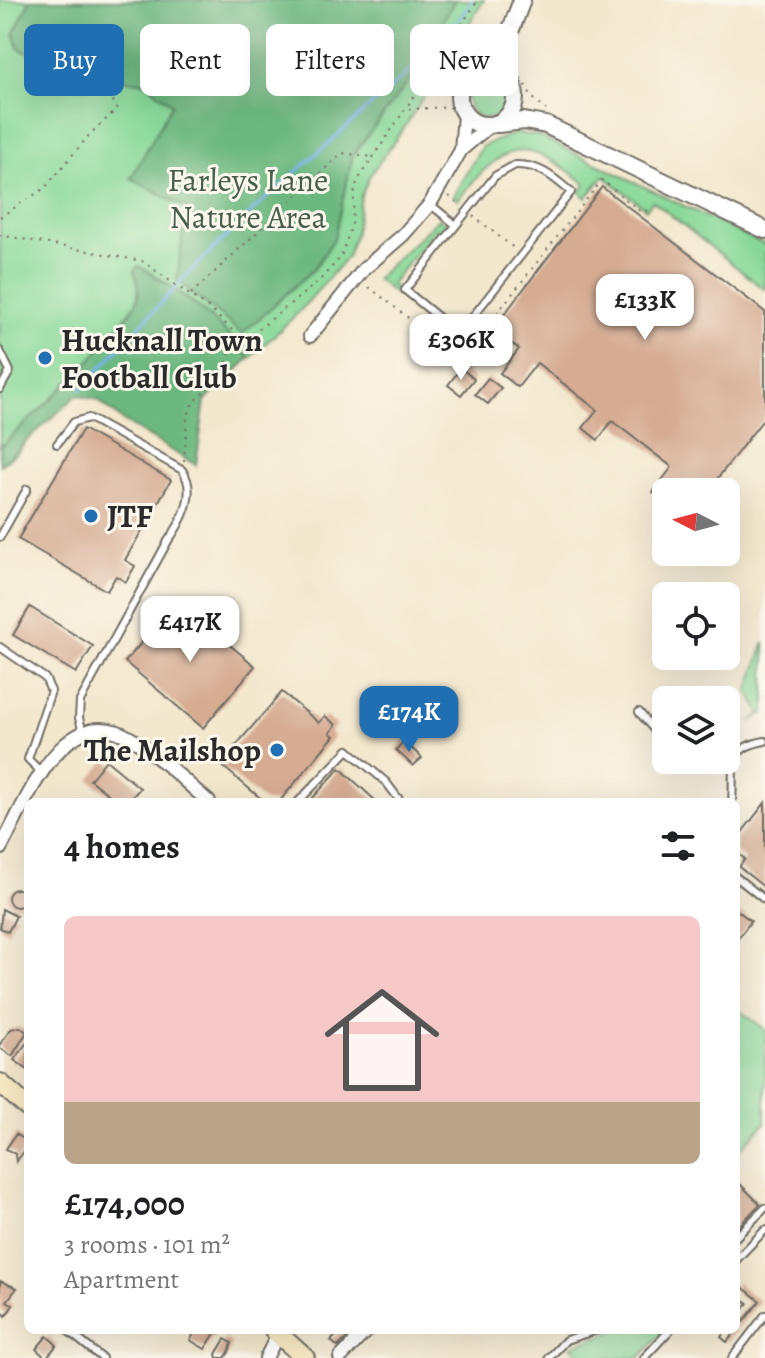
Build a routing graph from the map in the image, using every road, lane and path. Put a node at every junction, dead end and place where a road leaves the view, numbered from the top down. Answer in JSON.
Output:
{"nodes":[{"id":1,"x":478,"y":0,"type":"edge"},
{"id":2,"x":522,"y":0,"type":"edge"},
{"id":3,"x":513,"y":24,"type":"edge"},
{"id":4,"x":518,"y":79,"type":"edge"},
{"id":5,"x":518,"y":94,"type":"edge"},
{"id":6,"x":111,"y":96,"type":"edge"},
{"id":7,"x":461,"y":96,"type":"edge"},
{"id":8,"x":514,"y":96,"type":"edge"},
{"id":9,"x":408,"y":109,"type":"junction"},
{"id":10,"x":462,"y":110,"type":"junction"},
{"id":11,"x":549,"y":120,"type":"junction"},
{"id":12,"x":494,"y":125,"type":"junction"},
{"id":13,"x":461,"y":150,"type":"junction"},
{"id":14,"x":375,"y":157,"type":"junction"},
{"id":15,"x":449,"y":196,"type":"dead end"},
{"id":16,"x":430,"y":204,"type":"junction"},
{"id":17,"x":651,"y":210,"type":"dead end"},
{"id":18,"x":467,"y":211,"type":"junction"},
{"id":19,"x":0,"y":217,"type":"edge"},
{"id":20,"x":456,"y":225,"type":"junction"},
{"id":21,"x":765,"y":230,"type":"edge"},
{"id":22,"x":0,"y":235,"type":"edge"},
{"id":23,"x":522,"y":254,"type":"junction"},
{"id":24,"x":535,"y":265,"type":"junction"},
{"id":25,"x":369,"y":287,"type":"dead end"},
{"id":26,"x":190,"y":295,"type":"junction"},
{"id":27,"x":310,"y":336,"type":"dead end"},
{"id":28,"x":244,"y":341,"type":"junction"},
{"id":29,"x":0,"y":351,"type":"edge"},
{"id":30,"x":0,"y":389,"type":"edge"},
{"id":31,"x":57,"y":444,"type":"dead end"},
{"id":32,"x":182,"y":470,"type":"junction"},
{"id":33,"x":27,"y":489,"type":"dead end"},
{"id":34,"x":0,"y":537,"type":"edge"},
{"id":35,"x":0,"y":647,"type":"edge"},
{"id":36,"x":639,"y":712,"type":"dead end"},
{"id":37,"x":652,"y":727,"type":"edge"},
{"id":38,"x":83,"y":732,"type":"junction"},
{"id":39,"x":765,"y":741,"type":"edge"},
{"id":40,"x":740,"y":751,"type":"edge"},
{"id":41,"x":43,"y":774,"type":"junction"},
{"id":42,"x":733,"y":774,"type":"edge"},
{"id":43,"x":29,"y":798,"type":"edge"},
{"id":44,"x":204,"y":798,"type":"edge"},
{"id":45,"x":302,"y":798,"type":"edge"},
{"id":46,"x":398,"y":798,"type":"edge"},
{"id":47,"x":732,"y":798,"type":"edge"},
{"id":48,"x":24,"y":807,"type":"edge"},
{"id":49,"x":0,"y":849,"type":"edge"},
{"id":50,"x":740,"y":880,"type":"edge"},
{"id":51,"x":765,"y":900,"type":"edge"},
{"id":52,"x":0,"y":1083,"type":"edge"},
{"id":53,"x":24,"y":1104,"type":"edge"},
{"id":54,"x":765,"y":1208,"type":"edge"},
{"id":55,"x":765,"y":1230,"type":"edge"},
{"id":56,"x":740,"y":1233,"type":"edge"},
{"id":57,"x":740,"y":1256,"type":"edge"},
{"id":58,"x":765,"y":1315,"type":"edge"},
{"id":59,"x":72,"y":1334,"type":"edge"},
{"id":60,"x":275,"y":1334,"type":"edge"},
{"id":61,"x":278,"y":1334,"type":"edge"},
{"id":62,"x":363,"y":1334,"type":"edge"},
{"id":63,"x":585,"y":1334,"type":"edge"},
{"id":64,"x":666,"y":1334,"type":"edge"},
{"id":65,"x":102,"y":1358,"type":"edge"},
{"id":66,"x":266,"y":1358,"type":"edge"},
{"id":67,"x":305,"y":1358,"type":"edge"},
{"id":68,"x":340,"y":1358,"type":"edge"},
{"id":69,"x":549,"y":1358,"type":"edge"},
{"id":70,"x":644,"y":1358,"type":"edge"},
{"id":71,"x":732,"y":1358,"type":"edge"}],
"edges":[{"from":1,"to":9,"type":"path"},
{"from":2,"to":3,"type":"street"},
{"from":4,"to":11,"type":"path"},
{"from":5,"to":11,"type":"street"},
{"from":6,"to":19,"type":"path"},
{"from":7,"to":10,"type":"street"},
{"from":8,"to":12,"type":"street"},
{"from":9,"to":10,"type":"path"},
{"from":9,"to":14,"type":"path"},
{"from":10,"to":12,"type":"street"},
{"from":10,"to":13,"type":"street"},
{"from":11,"to":12,"type":"street"},
{"from":11,"to":21,"type":"street"},
{"from":12,"to":13,"type":"street"},
{"from":13,"to":16,"type":"street"},
{"from":14,"to":26,"type":"path"},
{"from":14,"to":28,"type":"path"},
{"from":15,"to":18,"type":"path"},
{"from":16,"to":20,"type":"lane"},
{"from":16,"to":27,"type":"street"},
{"from":17,"to":24,"type":"path"},
{"from":18,"to":20,"type":"lane"},
{"from":18,"to":23,"type":"path"},
{"from":18,"to":23,"type":"lane"},
{"from":20,"to":23,"type":"lane"},
{"from":22,"to":26,"type":"path"},
{"from":23,"to":24,"type":"path"},
{"from":24,"to":25,"type":"path"},
{"from":26,"to":28,"type":"path"},
{"from":28,"to":32,"type":"path"},
{"from":29,"to":30,"type":"lane"},
{"from":31,"to":32,"type":"lane"},
{"from":32,"to":38,"type":"lane"},
{"from":33,"to":34,"type":"lane"},
{"from":35,"to":41,"type":"lane"},
{"from":36,"to":37,"type":"lane"},
{"from":38,"to":41,"type":"street"},
{"from":38,"to":44,"type":"street"},
{"from":39,"to":40,"type":"lane"},
{"from":41,"to":43,"type":"street"},
{"from":42,"to":47,"type":"lane"},
{"from":45,"to":46,"type":"lane"},
{"from":48,"to":49,"type":"street"},
{"from":50,"to":51,"type":"lane"},
{"from":52,"to":53,"type":"main road"},
{"from":54,"to":56,"type":"lane"},
{"from":55,"to":57,"type":"lane"},
{"from":58,"to":71,"type":"lane"},
{"from":59,"to":65,"type":"lane"},
{"from":60,"to":66,"type":"street"},
{"from":61,"to":67,"type":"main road"},
{"from":62,"to":68,"type":"street"},
{"from":63,"to":69,"type":"lane"},
{"from":64,"to":70,"type":"lane"}]}
